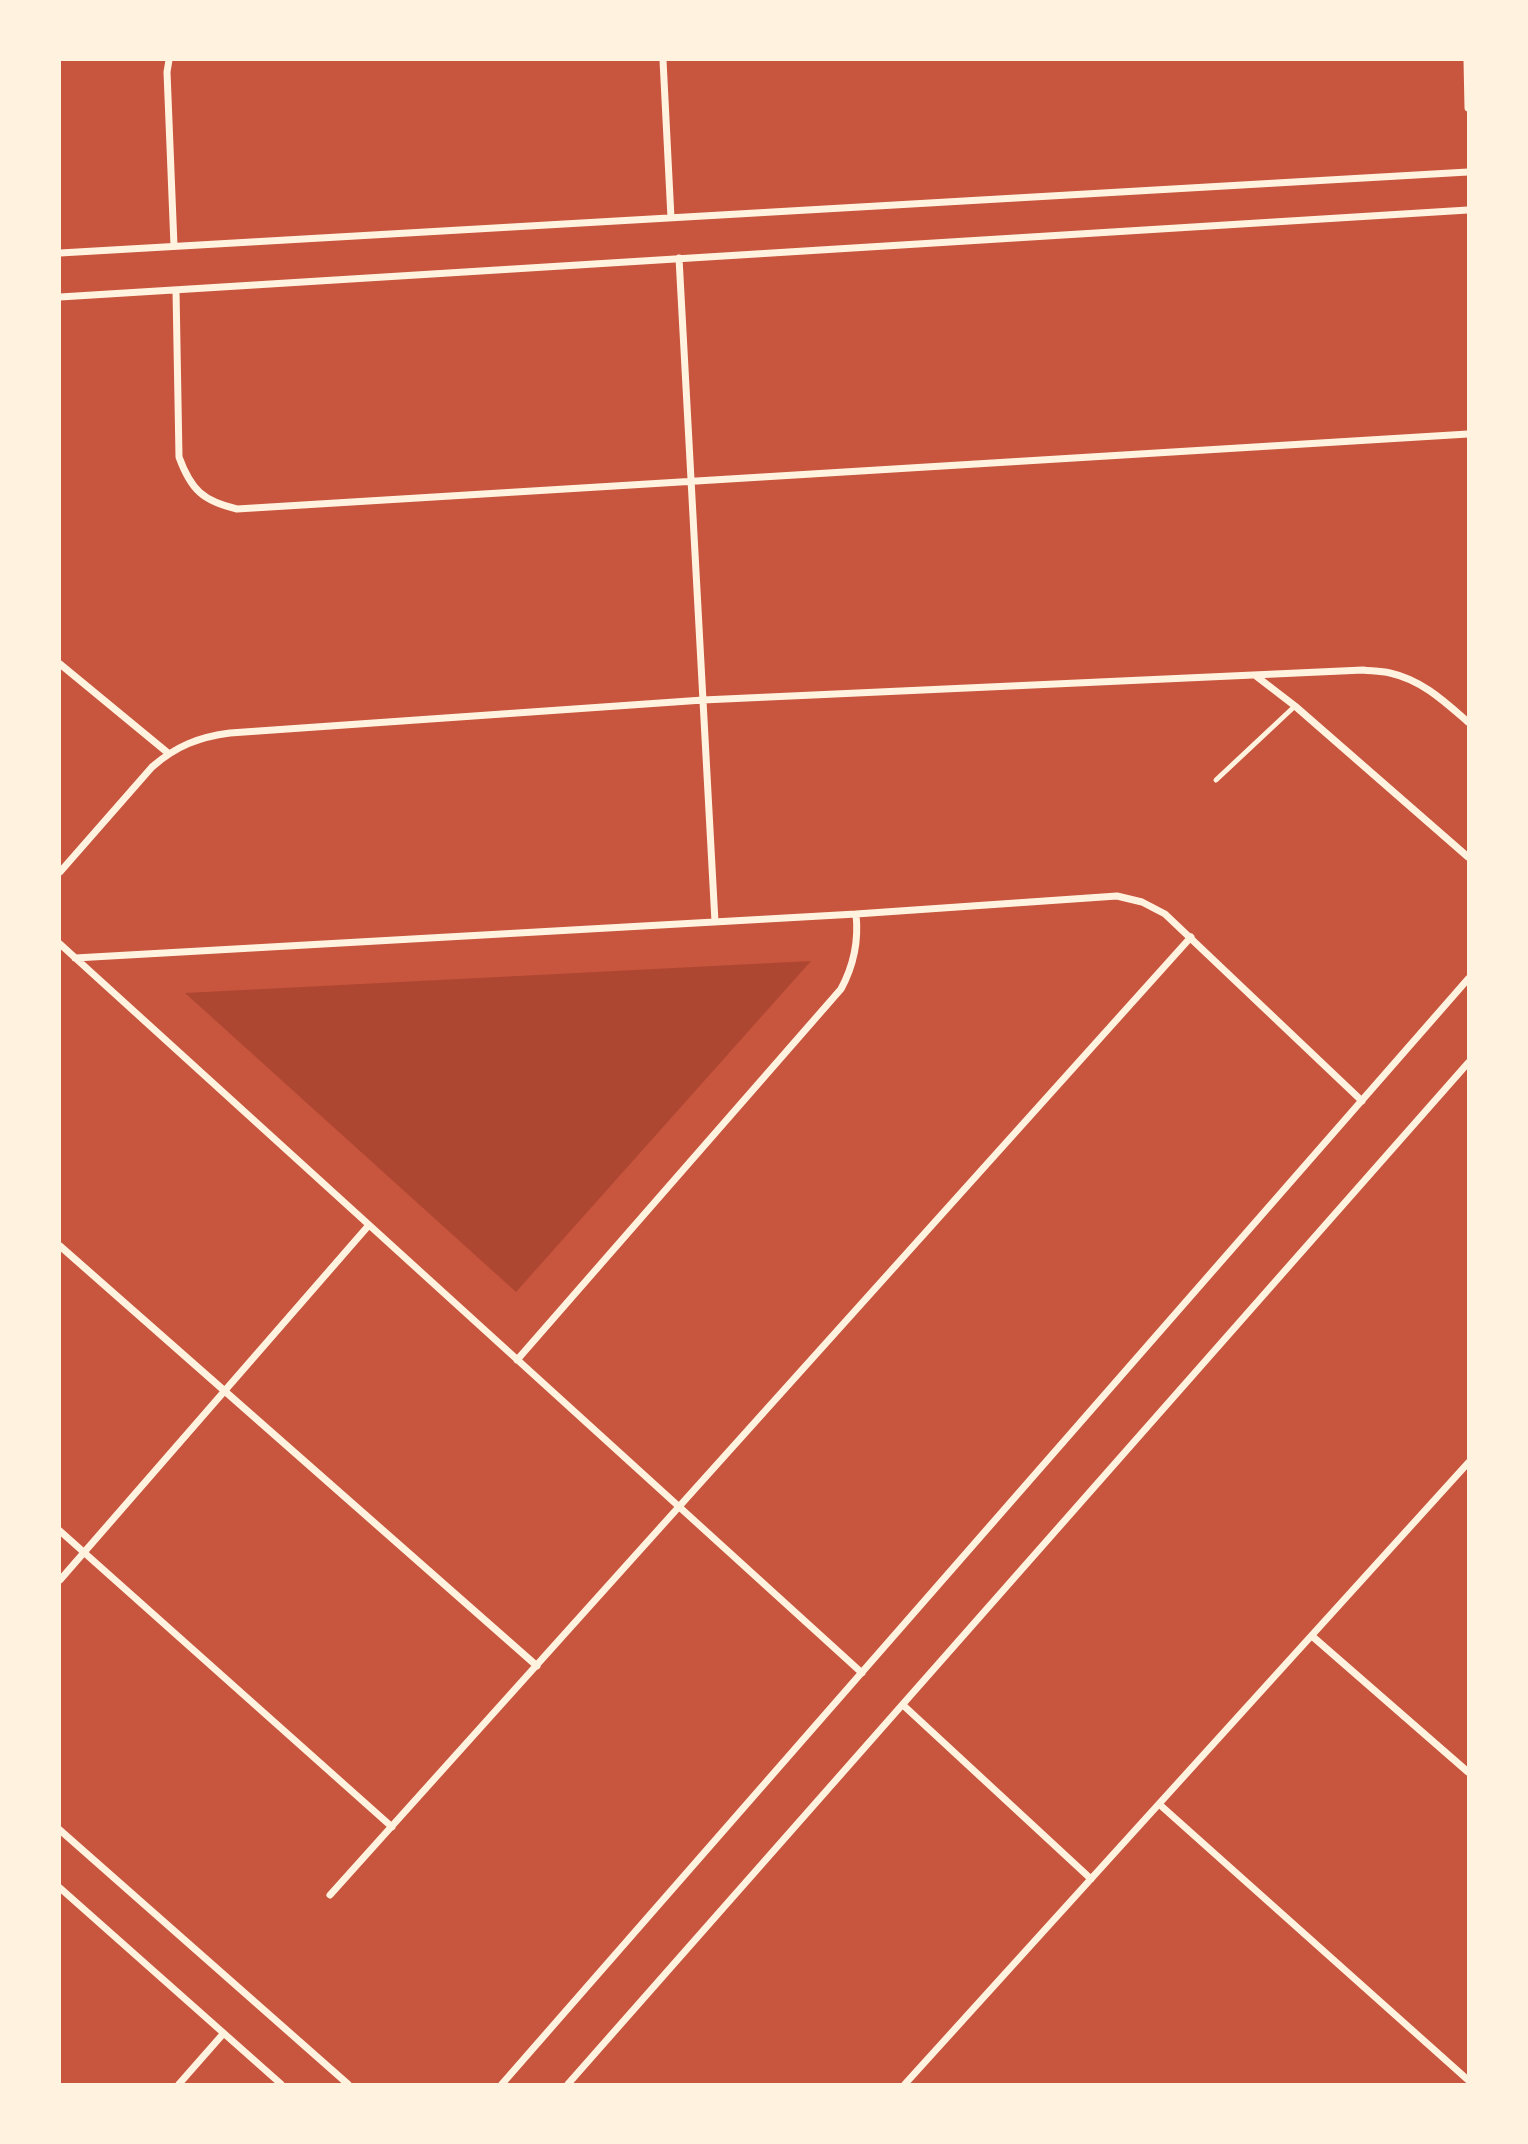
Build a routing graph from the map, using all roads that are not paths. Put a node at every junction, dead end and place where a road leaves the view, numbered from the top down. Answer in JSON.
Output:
{"nodes":[{"id":1,"x":169,"y":60,"type":"edge"},
{"id":2,"x":663,"y":60,"type":"edge"},
{"id":3,"x":1467,"y":60,"type":"edge"},
{"id":4,"x":1468,"y":108,"type":"edge"},
{"id":5,"x":1468,"y":172,"type":"edge"},
{"id":6,"x":1468,"y":210,"type":"edge"},
{"id":7,"x":671,"y":218,"type":"junction"},
{"id":8,"x":174,"y":246,"type":"junction"},
{"id":9,"x":60,"y":253,"type":"edge"},
{"id":10,"x":679,"y":258,"type":"junction"},
{"id":11,"x":176,"y":290,"type":"junction"},
{"id":12,"x":60,"y":297,"type":"edge"},
{"id":13,"x":1468,"y":434,"type":"edge"},
{"id":14,"x":691,"y":481,"type":"junction"},
{"id":15,"x":60,"y":664,"type":"edge"},
{"id":16,"x":1255,"y":675,"type":"junction"},
{"id":17,"x":703,"y":700,"type":"junction"},
{"id":18,"x":1295,"y":706,"type":"junction"},
{"id":19,"x":1468,"y":722,"type":"edge"},
{"id":20,"x":168,"y":753,"type":"junction"},
{"id":21,"x":1216,"y":780,"type":"dead end"},
{"id":22,"x":1468,"y":857,"type":"edge"},
{"id":23,"x":60,"y":872,"type":"edge"},
{"id":24,"x":856,"y":914,"type":"junction"},
{"id":25,"x":715,"y":922,"type":"junction"},
{"id":26,"x":1191,"y":937,"type":"junction"},
{"id":27,"x":60,"y":944,"type":"edge"},
{"id":28,"x":75,"y":958,"type":"junction"},
{"id":29,"x":1468,"y":979,"type":"edge"},
{"id":30,"x":1468,"y":1063,"type":"edge"},
{"id":31,"x":1362,"y":1101,"type":"junction"},
{"id":32,"x":369,"y":1225,"type":"junction"},
{"id":33,"x":60,"y":1246,"type":"edge"},
{"id":34,"x":517,"y":1360,"type":"junction"},
{"id":35,"x":225,"y":1391,"type":"junction"},
{"id":36,"x":1467,"y":1469,"type":"edge"},
{"id":37,"x":679,"y":1507,"type":"junction"},
{"id":38,"x":60,"y":1531,"type":"edge"},
{"id":39,"x":84,"y":1552,"type":"junction"},
{"id":40,"x":60,"y":1580,"type":"edge"},
{"id":41,"x":1312,"y":1636,"type":"junction"},
{"id":42,"x":537,"y":1665,"type":"junction"},
{"id":43,"x":862,"y":1673,"type":"junction"},
{"id":44,"x":903,"y":1705,"type":"junction"},
{"id":45,"x":1468,"y":1772,"type":"edge"},
{"id":46,"x":1159,"y":1804,"type":"junction"},
{"id":47,"x":392,"y":1827,"type":"junction"},
{"id":48,"x":60,"y":1830,"type":"edge"},
{"id":49,"x":1091,"y":1880,"type":"junction"},
{"id":50,"x":60,"y":1888,"type":"edge"},
{"id":51,"x":330,"y":1895,"type":"dead end"},
{"id":52,"x":223,"y":2034,"type":"junction"},
{"id":53,"x":1468,"y":2080,"type":"edge"},
{"id":54,"x":179,"y":2084,"type":"edge"},
{"id":55,"x":281,"y":2084,"type":"edge"},
{"id":56,"x":348,"y":2084,"type":"edge"},
{"id":57,"x":502,"y":2084,"type":"edge"},
{"id":58,"x":568,"y":2084,"type":"edge"},
{"id":59,"x":905,"y":2084,"type":"edge"}],
"edges":[{"from":1,"to":8,"type":"street"},
{"from":2,"to":7,"type":"street"},
{"from":3,"to":4,"type":"street"},
{"from":5,"to":7,"type":"street"},
{"from":6,"to":10,"type":"street"},
{"from":7,"to":8,"type":"street"},
{"from":8,"to":9,"type":"street"},
{"from":10,"to":11,"type":"street"},
{"from":10,"to":14,"type":"street"},
{"from":11,"to":12,"type":"street"},
{"from":11,"to":14,"type":"street"},
{"from":13,"to":14,"type":"street"},
{"from":14,"to":17,"type":"street"},
{"from":15,"to":20,"type":"street"},
{"from":16,"to":17,"type":"street"},
{"from":16,"to":18,"type":"street"},
{"from":16,"to":19,"type":"street"},
{"from":17,"to":20,"type":"street"},
{"from":17,"to":25,"type":"street"},
{"from":18,"to":21,"type":"lane"},
{"from":18,"to":22,"type":"street"},
{"from":20,"to":23,"type":"street"},
{"from":24,"to":25,"type":"street"},
{"from":24,"to":26,"type":"street"},
{"from":24,"to":34,"type":"street"},
{"from":25,"to":28,"type":"street"},
{"from":26,"to":31,"type":"street"},
{"from":26,"to":37,"type":"street"},
{"from":27,"to":28,"type":"street"},
{"from":28,"to":32,"type":"street"},
{"from":29,"to":31,"type":"street"},
{"from":30,"to":44,"type":"street"},
{"from":31,"to":43,"type":"street"},
{"from":32,"to":34,"type":"street"},
{"from":32,"to":35,"type":"street"},
{"from":33,"to":35,"type":"street"},
{"from":34,"to":37,"type":"street"},
{"from":35,"to":39,"type":"street"},
{"from":35,"to":42,"type":"street"},
{"from":36,"to":41,"type":"street"},
{"from":37,"to":42,"type":"street"},
{"from":37,"to":43,"type":"street"},
{"from":38,"to":39,"type":"street"},
{"from":39,"to":40,"type":"street"},
{"from":39,"to":47,"type":"street"},
{"from":41,"to":45,"type":"street"},
{"from":41,"to":46,"type":"street"},
{"from":42,"to":47,"type":"street"},
{"from":43,"to":57,"type":"street"},
{"from":44,"to":49,"type":"street"},
{"from":44,"to":58,"type":"street"},
{"from":46,"to":49,"type":"street"},
{"from":46,"to":53,"type":"street"},
{"from":47,"to":51,"type":"street"},
{"from":48,"to":56,"type":"street"},
{"from":49,"to":59,"type":"street"},
{"from":50,"to":52,"type":"street"},
{"from":52,"to":54,"type":"street"},
{"from":52,"to":55,"type":"street"}]}
